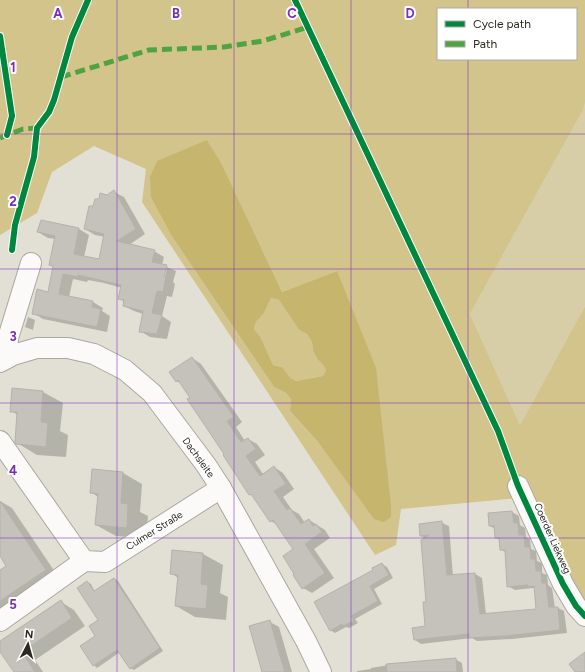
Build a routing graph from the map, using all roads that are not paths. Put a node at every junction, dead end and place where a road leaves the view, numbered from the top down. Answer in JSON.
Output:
{"nodes":[{"id":1,"x":31,"y":263,"type":"dead end"},
{"id":2,"x":3,"y":360,"type":"edge"},
{"id":3,"x":0,"y":442,"type":"edge"},
{"id":4,"x":518,"y":486,"type":"dead end"},
{"id":5,"x":221,"y":488,"type":"junction"},
{"id":6,"x":84,"y":561,"type":"junction"},
{"id":7,"x":585,"y":616,"type":"edge"},
{"id":8,"x":0,"y":621,"type":"edge"},
{"id":9,"x":321,"y":672,"type":"edge"}],
"edges":[{"from":1,"to":2,"type":"street"},
{"from":2,"to":5,"type":"street","name":"Dachsleite"},
{"from":3,"to":6,"type":"street"},
{"from":4,"to":7,"type":"street","name":"Coerder Liekweg"},
{"from":5,"to":6,"type":"street","name":"Culmer Straße"},
{"from":5,"to":9,"type":"street","name":"Dachsleite"},
{"from":6,"to":8,"type":"street"}]}
